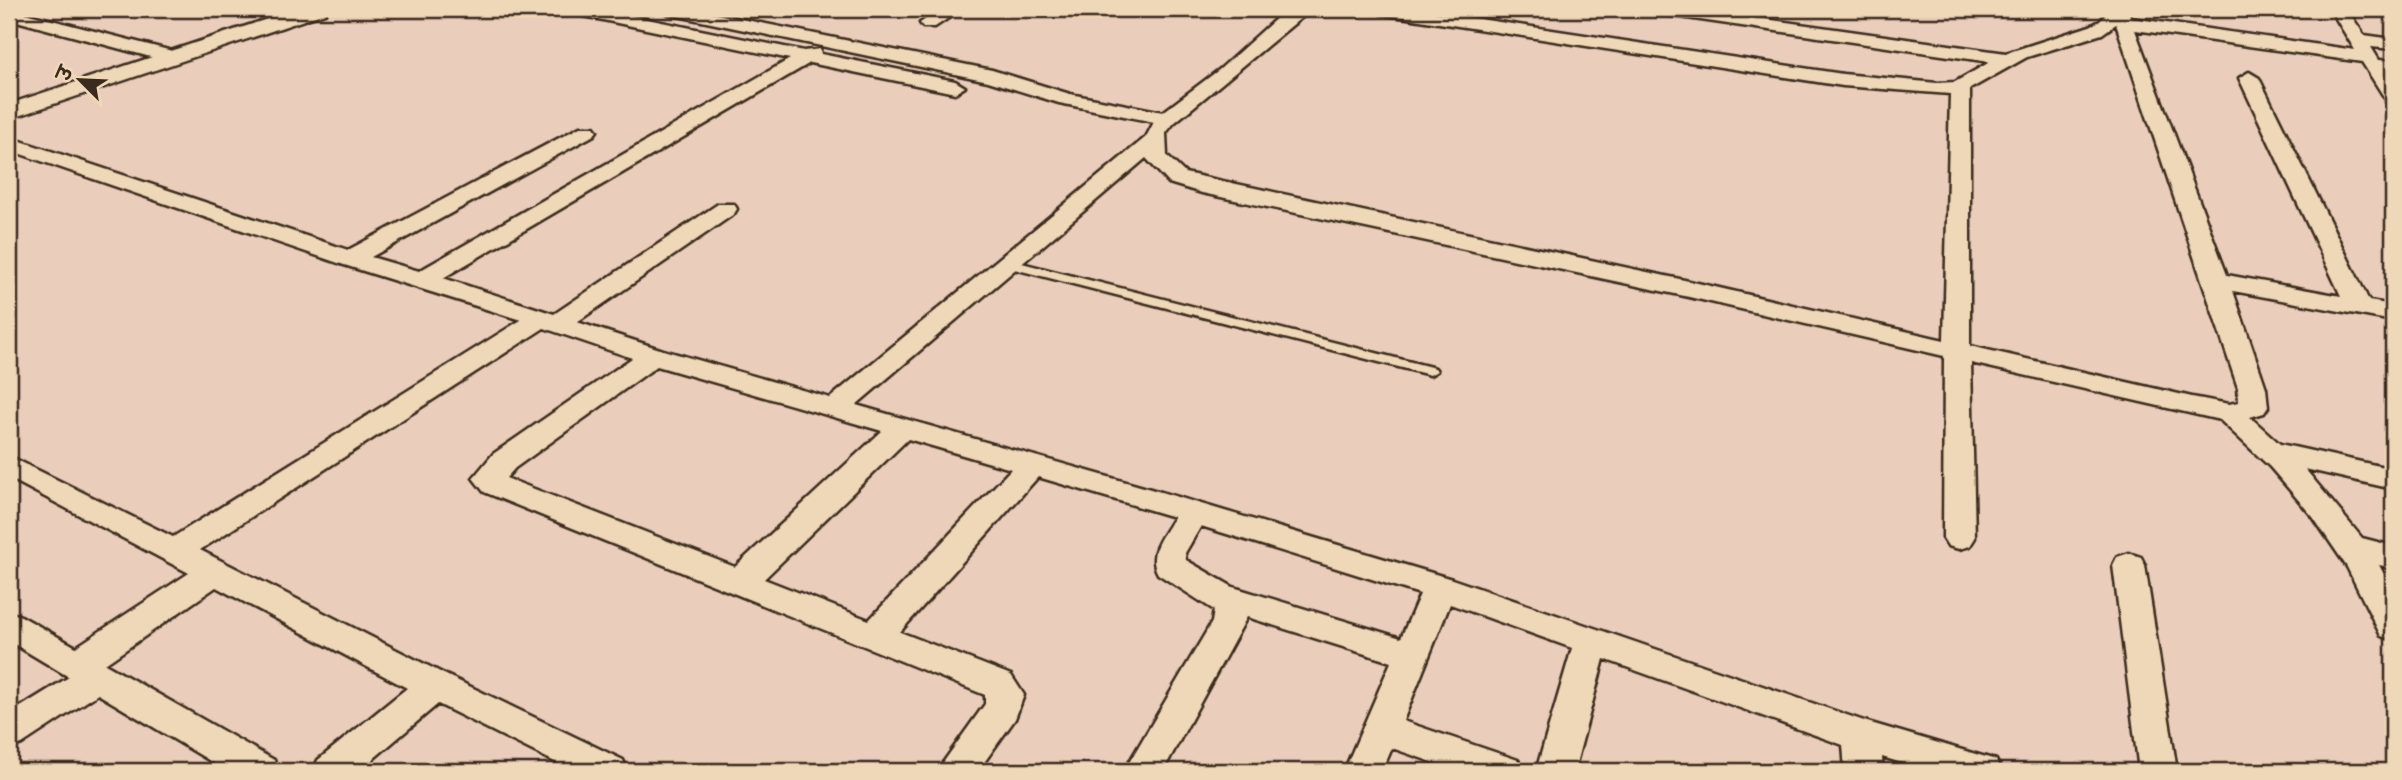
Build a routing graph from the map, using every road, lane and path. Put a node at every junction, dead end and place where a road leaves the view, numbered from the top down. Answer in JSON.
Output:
{"nodes":[{"id":1,"x":318,"y":9,"type":"edge"},
{"id":2,"x":574,"y":9,"type":"edge"},
{"id":3,"x":668,"y":9,"type":"edge"},
{"id":4,"x":743,"y":9,"type":"edge"},
{"id":5,"x":953,"y":9,"type":"edge"},
{"id":6,"x":1304,"y":9,"type":"edge"},
{"id":7,"x":1381,"y":9,"type":"edge"},
{"id":8,"x":1659,"y":9,"type":"edge"},
{"id":9,"x":2339,"y":9,"type":"edge"},
{"id":10,"x":2121,"y":14,"type":"edge"},
{"id":11,"x":12,"y":17,"type":"edge"},
{"id":12,"x":929,"y":23,"type":"dead end"},
{"id":13,"x":2360,"y":40,"type":"junction"},
{"id":14,"x":831,"y":41,"type":"junction"},
{"id":15,"x":2393,"y":44,"type":"edge"},
{"id":16,"x":173,"y":57,"type":"junction"},
{"id":17,"x":806,"y":57,"type":"junction"},
{"id":18,"x":2007,"y":59,"type":"junction"},
{"id":19,"x":2371,"y":62,"type":"junction"},
{"id":20,"x":2393,"y":67,"type":"edge"},
{"id":21,"x":2249,"y":78,"type":"dead end"},
{"id":22,"x":1012,"y":82,"type":"junction"},
{"id":23,"x":1961,"y":87,"type":"junction"},
{"id":24,"x":2393,"y":96,"type":"edge"},
{"id":25,"x":1066,"y":99,"type":"junction"},
{"id":26,"x":9,"y":112,"type":"edge"},
{"id":27,"x":1161,"y":130,"type":"junction"},
{"id":28,"x":587,"y":131,"type":"dead end"},
{"id":29,"x":9,"y":143,"type":"edge"},
{"id":30,"x":726,"y":209,"type":"dead end"},
{"id":31,"x":350,"y":259,"type":"junction"},
{"id":32,"x":1006,"y":263,"type":"junction"},
{"id":33,"x":422,"y":280,"type":"junction"},
{"id":34,"x":2217,"y":281,"type":"junction"},
{"id":35,"x":2358,"y":307,"type":"junction"},
{"id":36,"x":2393,"y":313,"type":"edge"},
{"id":37,"x":550,"y":320,"type":"junction"},
{"id":38,"x":1956,"y":351,"type":"junction"},
{"id":39,"x":653,"y":356,"type":"junction"},
{"id":40,"x":1430,"y":371,"type":"dead end"},
{"id":41,"x":835,"y":408,"type":"junction"},
{"id":42,"x":2230,"y":413,"type":"junction"},
{"id":43,"x":904,"y":427,"type":"junction"},
{"id":44,"x":2274,"y":452,"type":"junction"},
{"id":45,"x":1032,"y":465,"type":"junction"},
{"id":46,"x":9,"y":466,"type":"edge"},
{"id":47,"x":2393,"y":479,"type":"edge"},
{"id":48,"x":1192,"y":513,"type":"junction"},
{"id":49,"x":1959,"y":538,"type":"dead end"},
{"id":50,"x":2353,"y":547,"type":"junction"},
{"id":51,"x":177,"y":550,"type":"junction"},
{"id":52,"x":2393,"y":557,"type":"edge"},
{"id":53,"x":2129,"y":565,"type":"dead end"},
{"id":54,"x":216,"y":571,"type":"junction"},
{"id":55,"x":740,"y":582,"type":"junction"},
{"id":56,"x":1440,"y":589,"type":"junction"},
{"id":57,"x":1221,"y":596,"type":"junction"},
{"id":58,"x":2393,"y":627,"type":"edge"},
{"id":59,"x":13,"y":632,"type":"edge"},
{"id":60,"x":876,"y":635,"type":"junction"},
{"id":61,"x":1592,"y":639,"type":"junction"},
{"id":62,"x":1413,"y":655,"type":"junction"},
{"id":63,"x":87,"y":671,"type":"junction"},
{"id":64,"x":435,"y":686,"type":"junction"},
{"id":65,"x":1382,"y":729,"type":"junction"},
{"id":66,"x":9,"y":733,"type":"edge"},
{"id":67,"x":1863,"y":753,"type":"edge"},
{"id":68,"x":260,"y":771,"type":"edge"},
{"id":69,"x":332,"y":771,"type":"edge"},
{"id":70,"x":609,"y":771,"type":"edge"},
{"id":71,"x":956,"y":771,"type":"edge"},
{"id":72,"x":1143,"y":771,"type":"edge"},
{"id":73,"x":1363,"y":771,"type":"edge"},
{"id":74,"x":1504,"y":771,"type":"edge"},
{"id":75,"x":1555,"y":771,"type":"edge"},
{"id":76,"x":1982,"y":771,"type":"edge"},
{"id":77,"x":2158,"y":771,"type":"edge"}],
"edges":[{"from":1,"to":16,"type":"street"},
{"from":2,"to":17,"type":"street"},
{"from":3,"to":14,"type":"street"},
{"from":4,"to":22,"type":"street"},
{"from":5,"to":12,"type":"street"},
{"from":6,"to":27,"type":"street"},
{"from":7,"to":23,"type":"street"},
{"from":8,"to":18,"type":"street"},
{"from":9,"to":13,"type":"street"},
{"from":10,"to":18,"type":"street"},
{"from":10,"to":19,"type":"street"},
{"from":10,"to":34,"type":"street"},
{"from":11,"to":16,"type":"street"},
{"from":13,"to":15,"type":"street"},
{"from":13,"to":19,"type":"street"},
{"from":14,"to":17,"type":"street"},
{"from":14,"to":22,"type":"street"},
{"from":16,"to":26,"type":"street"},
{"from":17,"to":25,"type":"street"},
{"from":17,"to":33,"type":"street"},
{"from":18,"to":23,"type":"street"},
{"from":19,"to":20,"type":"street"},
{"from":19,"to":24,"type":"street"},
{"from":21,"to":35,"type":"street"},
{"from":22,"to":25,"type":"street"},
{"from":23,"to":38,"type":"street"},
{"from":25,"to":27,"type":"street"},
{"from":27,"to":32,"type":"street"},
{"from":27,"to":38,"type":"street"},
{"from":28,"to":31,"type":"street"},
{"from":29,"to":31,"type":"street"},
{"from":30,"to":37,"type":"street"},
{"from":31,"to":33,"type":"street"},
{"from":32,"to":40,"type":"lane"},
{"from":32,"to":41,"type":"street"},
{"from":33,"to":37,"type":"street"},
{"from":34,"to":35,"type":"street"},
{"from":34,"to":42,"type":"street"},
{"from":35,"to":36,"type":"street"},
{"from":37,"to":39,"type":"street"},
{"from":37,"to":51,"type":"street"},
{"from":38,"to":42,"type":"street"},
{"from":38,"to":49,"type":"street"},
{"from":39,"to":41,"type":"street"},
{"from":39,"to":55,"type":"street"},
{"from":41,"to":43,"type":"street"},
{"from":42,"to":44,"type":"street"},
{"from":43,"to":45,"type":"street"},
{"from":43,"to":55,"type":"street"},
{"from":44,"to":47,"type":"street"},
{"from":44,"to":50,"type":"street"},
{"from":45,"to":48,"type":"street"},
{"from":45,"to":60,"type":"street"},
{"from":46,"to":51,"type":"street"},
{"from":48,"to":56,"type":"street"},
{"from":48,"to":57,"type":"street"},
{"from":50,"to":52,"type":"street"},
{"from":50,"to":58,"type":"street"},
{"from":51,"to":54,"type":"street"},
{"from":53,"to":77,"type":"street"},
{"from":54,"to":63,"type":"street"},
{"from":54,"to":64,"type":"street"},
{"from":55,"to":60,"type":"street"},
{"from":56,"to":61,"type":"street"},
{"from":56,"to":62,"type":"street"},
{"from":57,"to":62,"type":"street"},
{"from":57,"to":72,"type":"street"},
{"from":59,"to":63,"type":"street"},
{"from":60,"to":71,"type":"street"},
{"from":61,"to":67,"type":"street"},
{"from":61,"to":75,"type":"street"},
{"from":62,"to":65,"type":"street"},
{"from":63,"to":66,"type":"street"},
{"from":63,"to":68,"type":"street"},
{"from":64,"to":69,"type":"street"},
{"from":64,"to":70,"type":"street"},
{"from":65,"to":73,"type":"street"},
{"from":65,"to":74,"type":"street"},
{"from":67,"to":76,"type":"street"}]}
